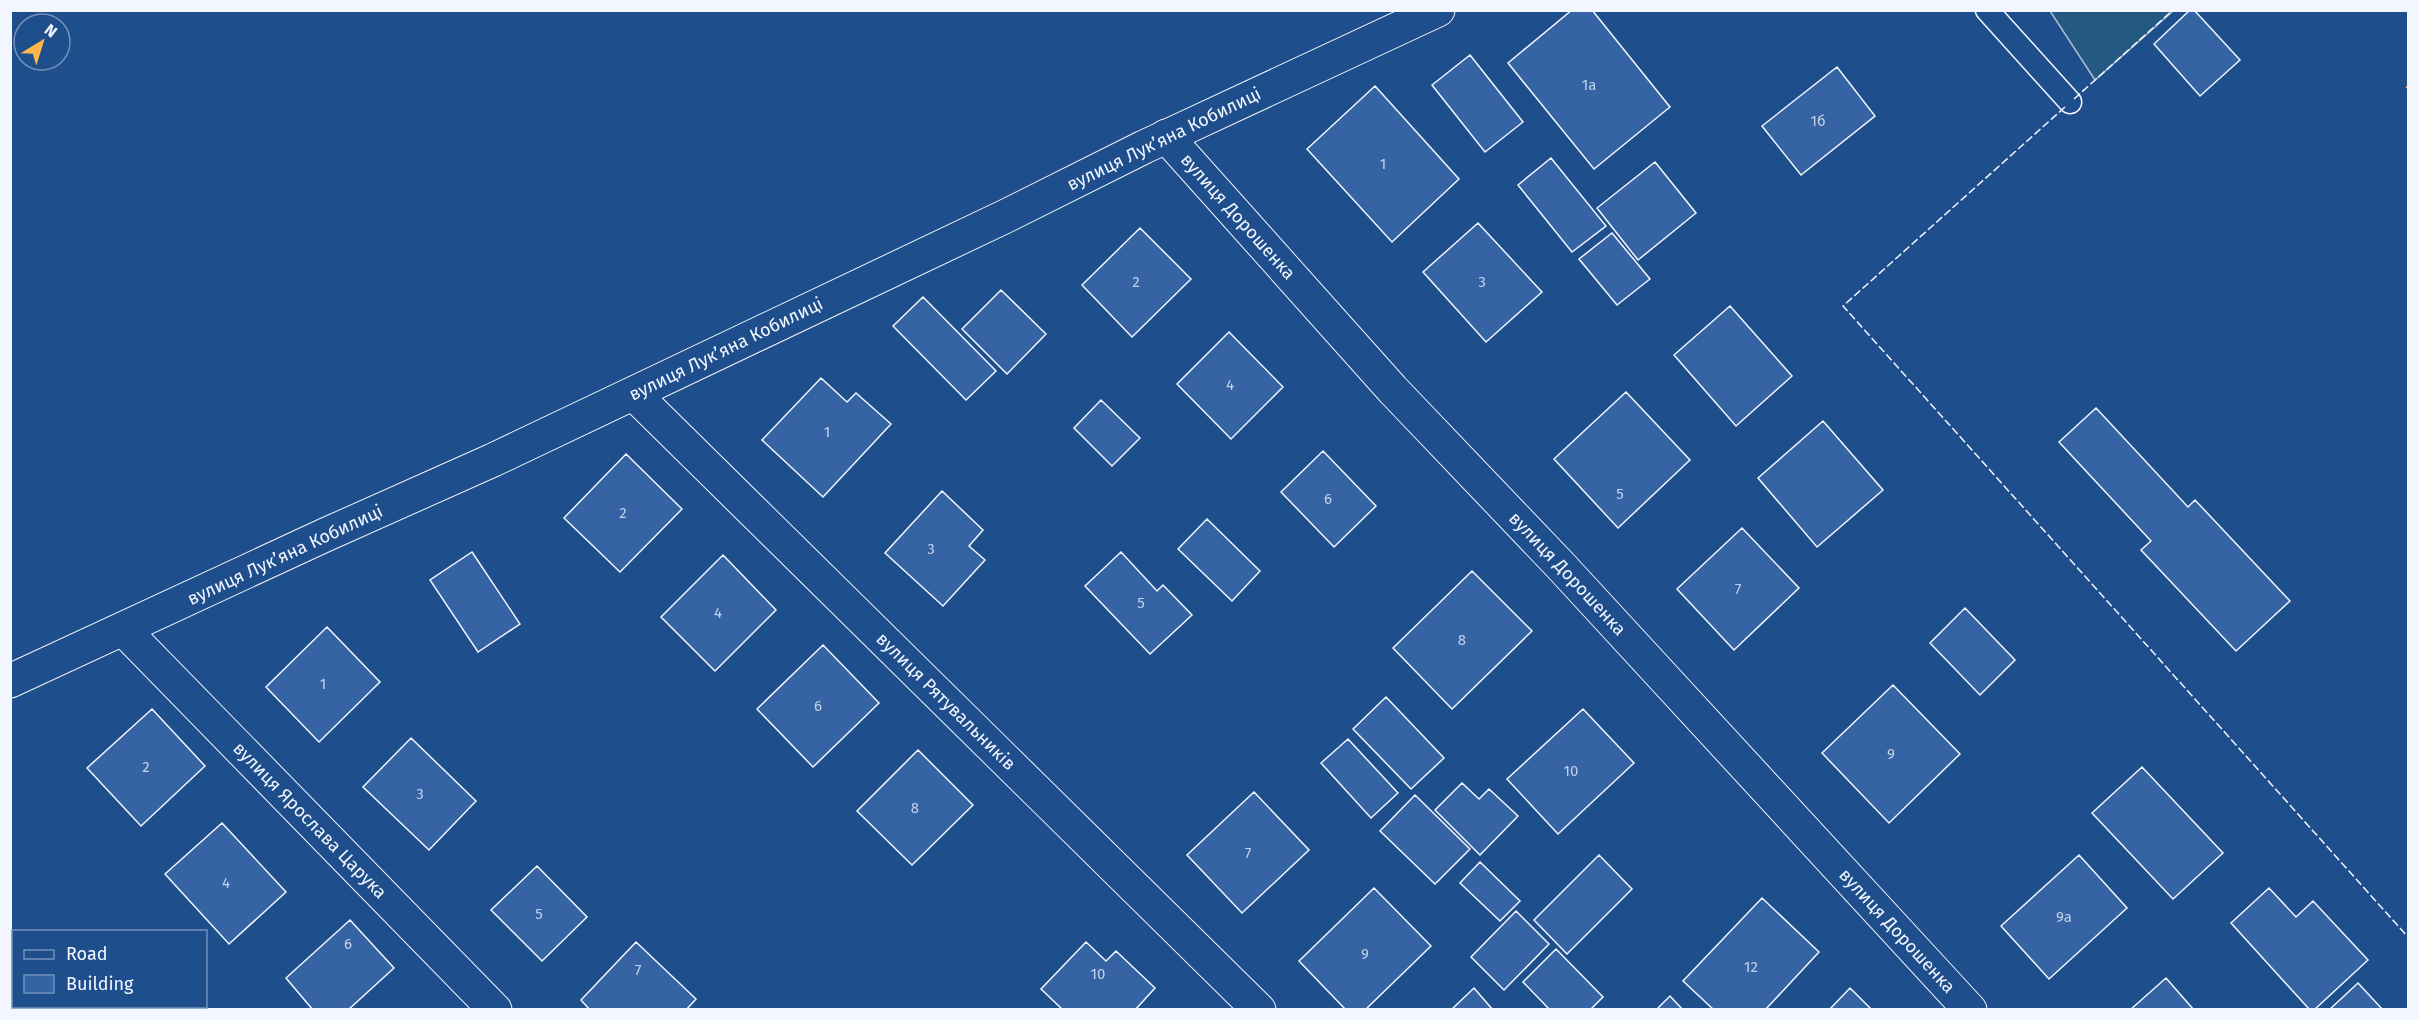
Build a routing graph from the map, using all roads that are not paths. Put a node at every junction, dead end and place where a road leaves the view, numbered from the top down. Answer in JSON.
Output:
{"nodes":[{"id":1,"x":1438,"y":10,"type":"edge"},
{"id":2,"x":1987,"y":10,"type":"edge"},
{"id":3,"x":2070,"y":102,"type":"dead end"},
{"id":4,"x":1166,"y":136,"type":"junction"},
{"id":5,"x":634,"y":394,"type":"junction"},
{"id":6,"x":124,"y":630,"type":"junction"},
{"id":7,"x":10,"y":681,"type":"edge"},
{"id":8,"x":495,"y":1010,"type":"edge"},
{"id":9,"x":1259,"y":1010,"type":"edge"},
{"id":10,"x":1970,"y":1010,"type":"edge"}],
"edges":[{"from":1,"to":4,"type":"street","name":"вулиця Лукʼяна Кобилиці"},
{"from":2,"to":3,"type":"lane"},
{"from":4,"to":5,"type":"street","name":"вулиця Лукʼяна Кобилиці"},
{"from":4,"to":10,"type":"street","name":"вулиця Дорошенка"},
{"from":5,"to":6,"type":"street","name":"вулиця Лукʼяна Кобилиці"},
{"from":5,"to":9,"type":"street","name":"вулиця Рятувальників"},
{"from":6,"to":7,"type":"street","name":"вулиця Лукʼяна Кобилиці"},
{"from":6,"to":8,"type":"street","name":"вулиця Ярослава Царука"}]}
